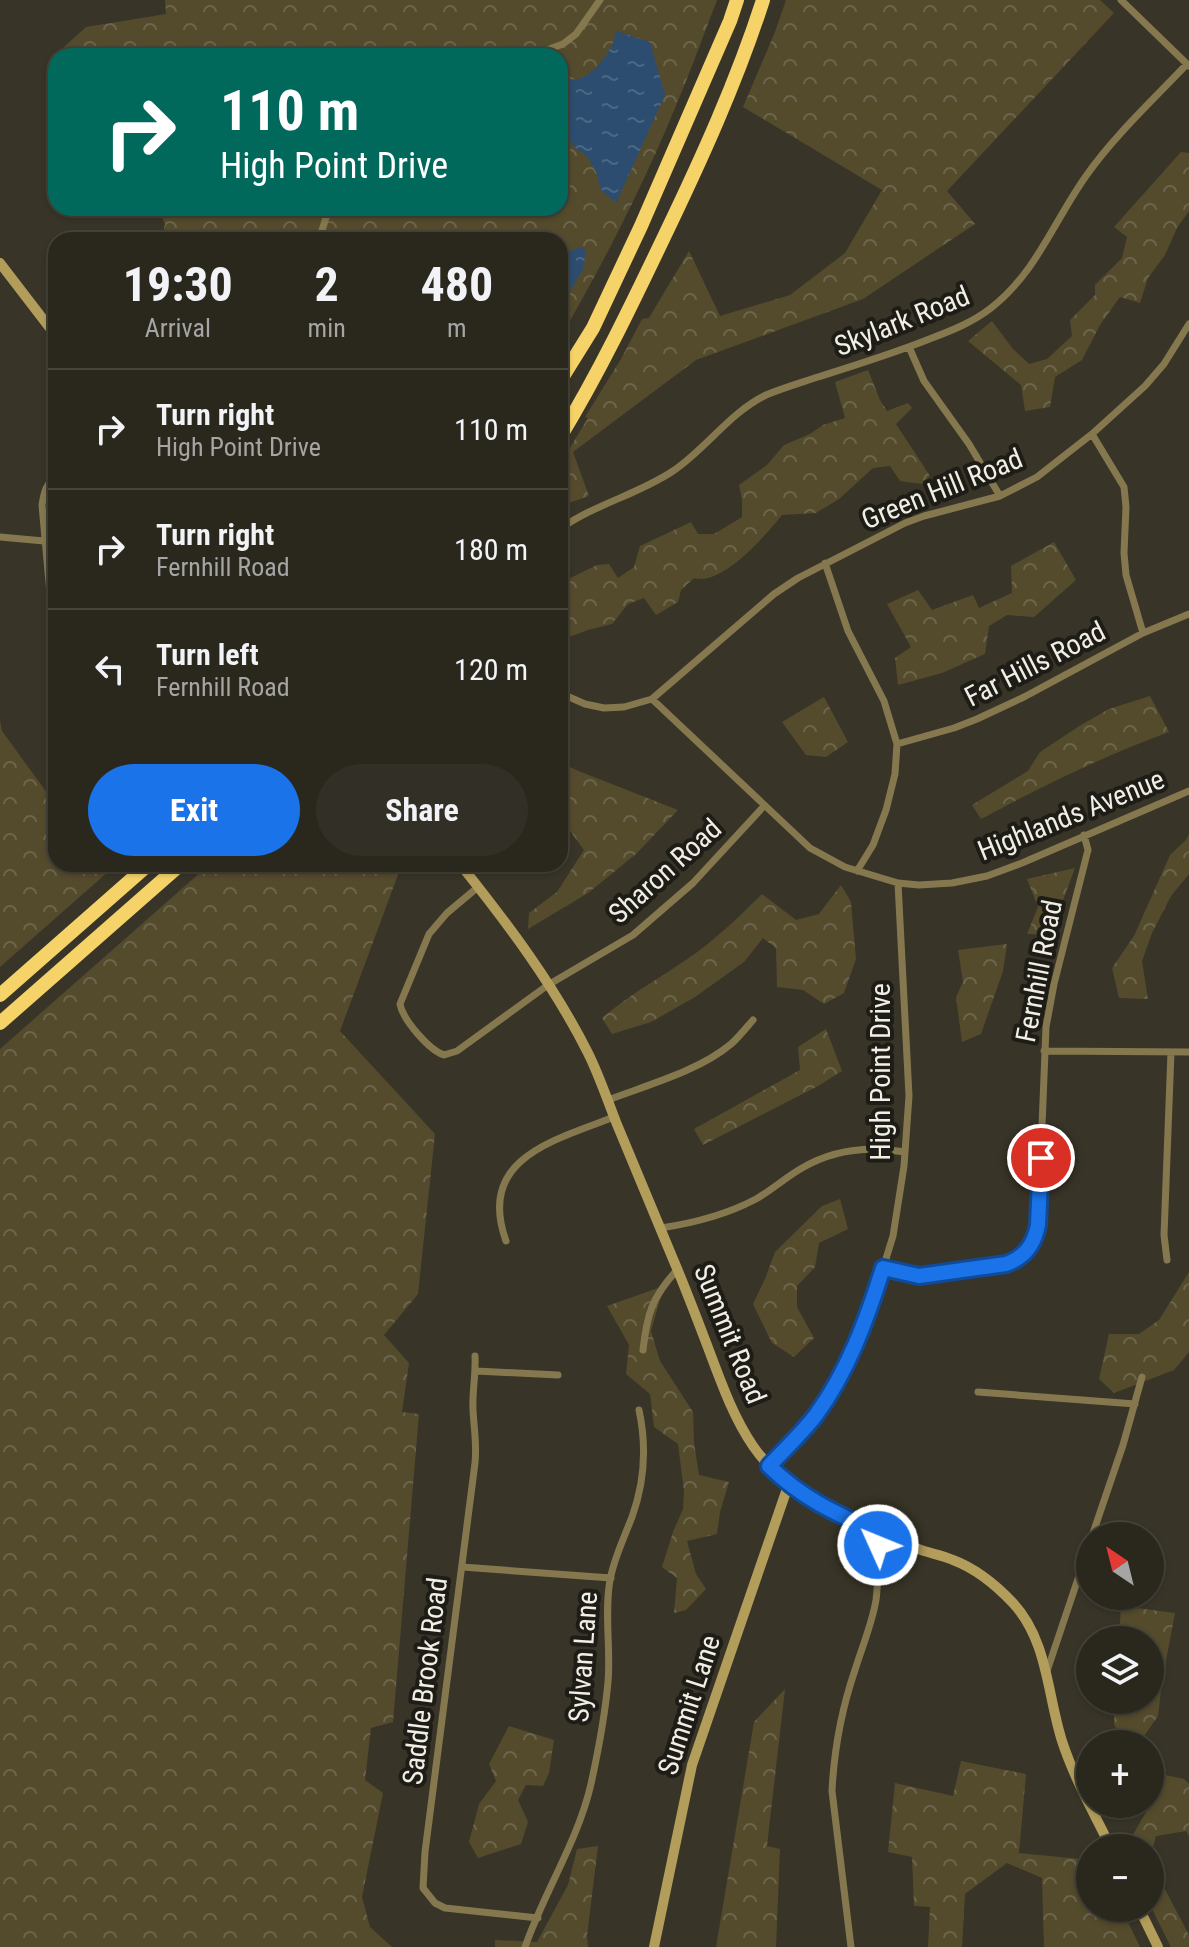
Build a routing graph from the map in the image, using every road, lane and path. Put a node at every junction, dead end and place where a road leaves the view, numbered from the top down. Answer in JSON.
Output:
{"nodes":[{"id":1,"x":600,"y":0,"type":"edge"},
{"id":2,"x":737,"y":0,"type":"edge"},
{"id":3,"x":763,"y":0,"type":"edge"},
{"id":4,"x":1121,"y":0,"type":"edge"},
{"id":5,"x":552,"y":48,"type":"edge"},
{"id":6,"x":1188,"y":65,"type":"edge"},
{"id":7,"x":0,"y":263,"type":"edge"},
{"id":8,"x":1189,"y":324,"type":"edge"},
{"id":9,"x":48,"y":326,"type":"edge"},
{"id":10,"x":909,"y":347,"type":"junction"},
{"id":11,"x":568,"y":368,"type":"edge"},
{"id":12,"x":568,"y":422,"type":"edge"},
{"id":13,"x":1092,"y":434,"type":"junction"},
{"id":14,"x":48,"y":484,"type":"edge"},
{"id":15,"x":1000,"y":496,"type":"junction"},
{"id":16,"x":568,"y":524,"type":"edge"},
{"id":17,"x":0,"y":537,"type":"edge"},
{"id":18,"x":44,"y":541,"type":"junction"},
{"id":19,"x":825,"y":563,"type":"junction"},
{"id":20,"x":48,"y":575,"type":"edge"},
{"id":21,"x":1189,"y":614,"type":"edge"},
{"id":22,"x":1143,"y":633,"type":"junction"},
{"id":23,"x":568,"y":697,"type":"edge"},
{"id":24,"x":652,"y":699,"type":"junction"},
{"id":25,"x":897,"y":744,"type":"junction"},
{"id":26,"x":1189,"y":791,"type":"edge"},
{"id":27,"x":764,"y":806,"type":"junction"},
{"id":28,"x":1084,"y":835,"type":"junction"},
{"id":29,"x":857,"y":871,"type":"junction"},
{"id":30,"x":140,"y":872,"type":"edge"},
{"id":31,"x":172,"y":872,"type":"edge"},
{"id":32,"x":466,"y":872,"type":"edge"},
{"id":33,"x":898,"y":883,"type":"junction"},
{"id":34,"x":478,"y":887,"type":"junction"},
{"id":35,"x":548,"y":985,"type":"junction"},
{"id":36,"x":0,"y":995,"type":"edge"},
{"id":37,"x":753,"y":1020,"type":"dead end"},
{"id":38,"x":0,"y":1023,"type":"edge"},
{"id":39,"x":1044,"y":1051,"type":"junction"},
{"id":40,"x":1171,"y":1052,"type":"junction"},
{"id":41,"x":1189,"y":1052,"type":"edge"},
{"id":42,"x":608,"y":1100,"type":"junction"},
{"id":43,"x":614,"y":1117,"type":"junction"},
{"id":44,"x":905,"y":1152,"type":"junction"},
{"id":45,"x":661,"y":1228,"type":"junction"},
{"id":46,"x":506,"y":1241,"type":"dead end"},
{"id":47,"x":1167,"y":1260,"type":"dead end"},
{"id":48,"x":883,"y":1268,"type":"junction"},
{"id":49,"x":677,"y":1270,"type":"junction"},
{"id":50,"x":643,"y":1350,"type":"dead end"},
{"id":51,"x":475,"y":1356,"type":"dead end"},
{"id":52,"x":476,"y":1371,"type":"junction"},
{"id":53,"x":558,"y":1375,"type":"dead end"},
{"id":54,"x":1142,"y":1377,"type":"dead end"},
{"id":55,"x":978,"y":1392,"type":"dead end"},
{"id":56,"x":1135,"y":1404,"type":"junction"},
{"id":57,"x":639,"y":1410,"type":"dead end"},
{"id":58,"x":769,"y":1466,"type":"junction"},
{"id":59,"x":789,"y":1483,"type":"junction"},
{"id":60,"x":1097,"y":1522,"type":"edge"},
{"id":61,"x":877,"y":1532,"type":"junction"},
{"id":62,"x":462,"y":1567,"type":"junction"},
{"id":63,"x":611,"y":1578,"type":"junction"},
{"id":64,"x":1076,"y":1585,"type":"edge"},
{"id":65,"x":1047,"y":1671,"type":"junction"},
{"id":66,"x":1104,"y":1834,"type":"edge"},
{"id":67,"x":538,"y":1918,"type":"junction"},
{"id":68,"x":1146,"y":1922,"type":"edge"},
{"id":69,"x":525,"y":1947,"type":"edge"},
{"id":70,"x":654,"y":1947,"type":"edge"},
{"id":71,"x":851,"y":1947,"type":"edge"},
{"id":72,"x":1158,"y":1947,"type":"edge"}],
"edges":[{"from":1,"to":5,"type":"street"},
{"from":2,"to":11,"type":"highway"},
{"from":3,"to":12,"type":"highway"},
{"from":4,"to":6,"type":"street"},
{"from":6,"to":10,"type":"street","name":"Skylark Road"},
{"from":7,"to":9,"type":"main road"},
{"from":8,"to":13,"type":"street","name":"Green Hill Road"},
{"from":10,"to":15,"type":"street"},
{"from":10,"to":16,"type":"street","name":"Skylark Road"},
{"from":13,"to":15,"type":"street","name":"Green Hill Road"},
{"from":13,"to":22,"type":"street"},
{"from":14,"to":18,"type":"street"},
{"from":15,"to":19,"type":"street","name":"Green Hill Road"},
{"from":17,"to":18,"type":"street"},
{"from":18,"to":20,"type":"street"},
{"from":19,"to":24,"type":"street","name":"Green Hill Road"},
{"from":19,"to":25,"type":"street"},
{"from":21,"to":22,"type":"street","name":"Far Hills Road"},
{"from":22,"to":25,"type":"street","name":"Far Hills Road"},
{"from":23,"to":24,"type":"street","name":"Green Hill Road"},
{"from":24,"to":27,"type":"street","name":"Highlands Avenue"},
{"from":25,"to":29,"type":"street"},
{"from":26,"to":28,"type":"street","name":"Highlands Avenue"},
{"from":27,"to":29,"type":"street","name":"Highlands Avenue"},
{"from":27,"to":35,"type":"street","name":"Sharon Road"},
{"from":28,"to":33,"type":"street","name":"Highlands Avenue"},
{"from":28,"to":39,"type":"street","name":"Fernhill Road"},
{"from":29,"to":33,"type":"street","name":"Highlands Avenue"},
{"from":30,"to":36,"type":"highway"},
{"from":31,"to":38,"type":"highway"},
{"from":32,"to":34,"type":"main road","name":"Summit Road"},
{"from":33,"to":44,"type":"street","name":"High Point Drive"},
{"from":34,"to":35,"type":"main road","name":"Summit Road"},
{"from":34,"to":35,"type":"street","name":"Sharon Road"},
{"from":35,"to":42,"type":"main road","name":"Summit Road"},
{"from":37,"to":42,"type":"street"},
{"from":39,"to":40,"type":"street"},
{"from":39,"to":48,"type":"street","name":"Fernhill Road"},
{"from":40,"to":41,"type":"street"},
{"from":40,"to":47,"type":"street"},
{"from":42,"to":43,"type":"main road","name":"Summit Road"},
{"from":43,"to":45,"type":"main road","name":"Summit Road"},
{"from":43,"to":46,"type":"street"},
{"from":44,"to":45,"type":"street"},
{"from":44,"to":48,"type":"street","name":"High Point Drive"},
{"from":45,"to":49,"type":"main road","name":"Summit Road"},
{"from":48,"to":58,"type":"street","name":"High Point Drive"},
{"from":49,"to":50,"type":"street"},
{"from":49,"to":58,"type":"main road","name":"Summit Road"},
{"from":51,"to":52,"type":"street","name":"Saddle Brook Road"},
{"from":52,"to":53,"type":"street"},
{"from":52,"to":62,"type":"street","name":"Saddle Brook Road"},
{"from":54,"to":56,"type":"street"},
{"from":55,"to":56,"type":"street"},
{"from":56,"to":60,"type":"street"},
{"from":57,"to":63,"type":"street","name":"Sylvan Lane"},
{"from":58,"to":59,"type":"main road","name":"Summit Road"},
{"from":59,"to":61,"type":"main road","name":"Summit Road"},
{"from":59,"to":70,"type":"main road","name":"Summit Lane"},
{"from":61,"to":65,"type":"main road","name":"Summit Road"},
{"from":61,"to":71,"type":"street"},
{"from":62,"to":63,"type":"street"},
{"from":62,"to":67,"type":"street","name":"Saddle Brook Road"},
{"from":63,"to":67,"type":"street","name":"Sylvan Lane"},
{"from":64,"to":65,"type":"street"},
{"from":65,"to":66,"type":"main road","name":"Summit Road"},
{"from":67,"to":69,"type":"street","name":"Sylvan Lane"},
{"from":68,"to":72,"type":"main road"}]}
